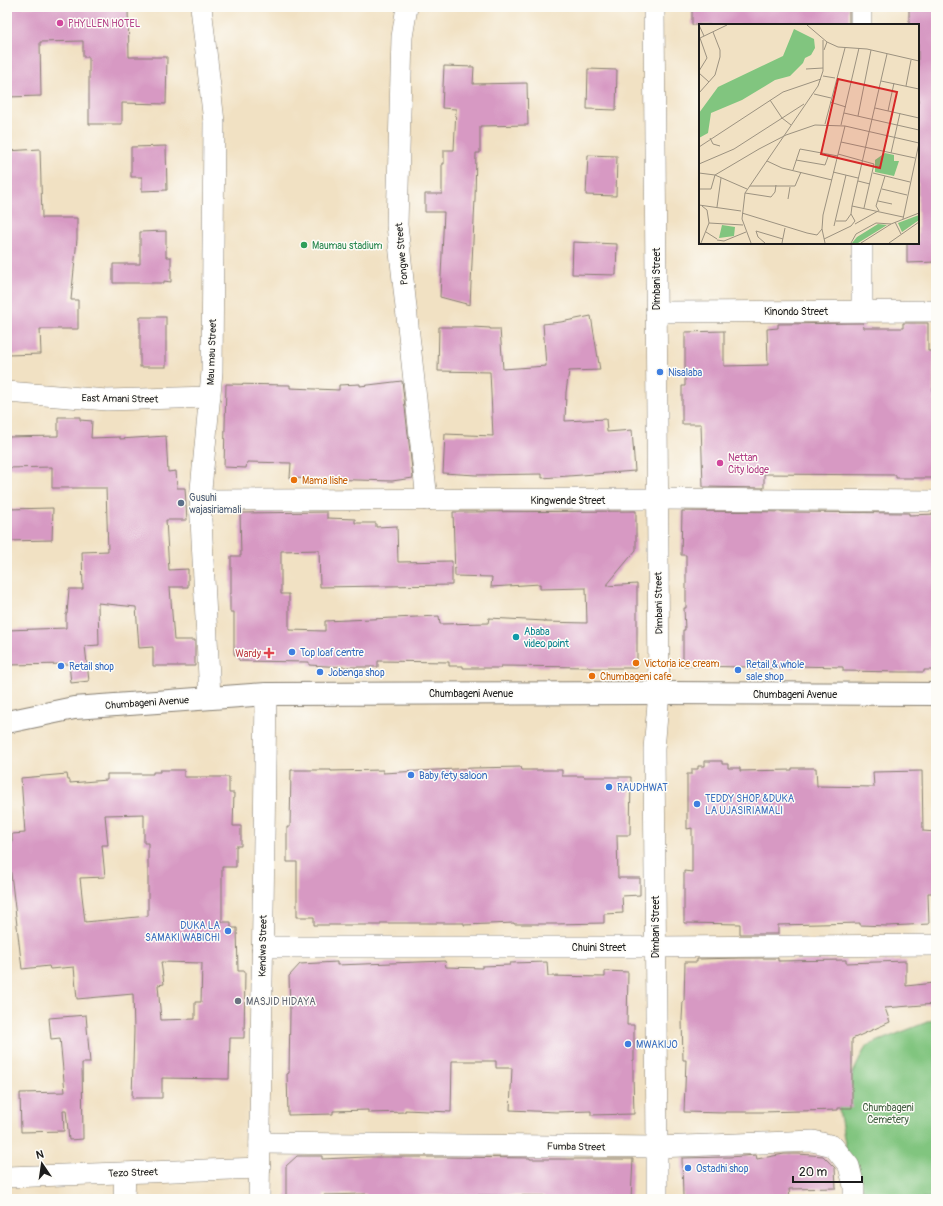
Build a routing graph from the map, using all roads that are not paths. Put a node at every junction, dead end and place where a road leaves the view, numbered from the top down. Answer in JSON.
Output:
{"nodes":[{"id":1,"x":201,"y":7,"type":"edge"},
{"id":2,"x":407,"y":7,"type":"edge"},
{"id":3,"x":654,"y":7,"type":"edge"},
{"id":4,"x":861,"y":7,"type":"edge"},
{"id":5,"x":861,"y":24,"type":"edge"},
{"id":6,"x":862,"y":244,"type":"edge"},
{"id":7,"x":862,"y":311,"type":"junction"},
{"id":8,"x":936,"y":311,"type":"edge"},
{"id":9,"x":656,"y":312,"type":"junction"},
{"id":10,"x":7,"y":392,"type":"edge"},
{"id":11,"x":210,"y":397,"type":"junction"},
{"id":12,"x":657,"y":499,"type":"junction"},
{"id":13,"x":200,"y":500,"type":"junction"},
{"id":14,"x":427,"y":500,"type":"junction"},
{"id":15,"x":936,"y":501,"type":"edge"},
{"id":16,"x":659,"y":693,"type":"junction"},
{"id":17,"x":266,"y":694,"type":"junction"},
{"id":18,"x":936,"y":694,"type":"edge"},
{"id":19,"x":210,"y":697,"type":"junction"},
{"id":20,"x":7,"y":722,"type":"edge"},
{"id":21,"x":936,"y":945,"type":"edge"},
{"id":22,"x":262,"y":947,"type":"junction"},
{"id":23,"x":656,"y":947,"type":"junction"},
{"id":24,"x":260,"y":1143,"type":"junction"},
{"id":25,"x":657,"y":1147,"type":"junction"},
{"id":26,"x":260,"y":1168,"type":"junction"},
{"id":27,"x":125,"y":1173,"type":"junction"},
{"id":28,"x":7,"y":1177,"type":"edge"},
{"id":29,"x":124,"y":1199,"type":"edge"},
{"id":30,"x":259,"y":1199,"type":"edge"},
{"id":31,"x":657,"y":1199,"type":"edge"},
{"id":32,"x":854,"y":1199,"type":"edge"}],
"edges":[{"from":1,"to":11,"type":"street","name":"Mau mau Street"},
{"from":2,"to":14,"type":"street","name":"Pongwe Street"},
{"from":3,"to":9,"type":"street","name":"Dimbani Street"},
{"from":4,"to":5,"type":"street"},
{"from":6,"to":7,"type":"street"},
{"from":7,"to":8,"type":"street","name":"Kinondo Street"},
{"from":7,"to":9,"type":"street","name":"Kinondo Street"},
{"from":9,"to":12,"type":"street","name":"Dimbani Street"},
{"from":10,"to":11,"type":"street","name":"East Amani Street"},
{"from":11,"to":13,"type":"street","name":"Mau mau Street"},
{"from":12,"to":14,"type":"street","name":"Kingwende Street"},
{"from":12,"to":15,"type":"street","name":"Kingwende Street"},
{"from":12,"to":16,"type":"street","name":"Dimbani Street"},
{"from":13,"to":14,"type":"street","name":"Kingwende Street"},
{"from":13,"to":19,"type":"street","name":"Mau mau Street"},
{"from":16,"to":17,"type":"street","name":"Chumbageni Avenue"},
{"from":16,"to":18,"type":"street","name":"Chumbageni Avenue"},
{"from":16,"to":23,"type":"street","name":"Dimbani Street"},
{"from":17,"to":19,"type":"street","name":"Chumbageni Avenue"},
{"from":17,"to":22,"type":"street","name":"Kendwa Street"},
{"from":19,"to":20,"type":"street","name":"Chumbageni Avenue"},
{"from":21,"to":23,"type":"street","name":"Chuini Street"},
{"from":22,"to":23,"type":"street","name":"Chuini Street"},
{"from":22,"to":24,"type":"street","name":"Kendwa Street"},
{"from":23,"to":25,"type":"street","name":"Dimbani Street"},
{"from":24,"to":25,"type":"street","name":"Fumba Street"},
{"from":24,"to":26,"type":"street","name":"Kendwa Street"},
{"from":25,"to":31,"type":"street","name":"Dimbani Street"},
{"from":25,"to":32,"type":"street","name":"Fumba Street"},
{"from":26,"to":27,"type":"street","name":"Tezo Street"},
{"from":26,"to":30,"type":"street","name":"Kendwa Street"},
{"from":27,"to":28,"type":"street","name":"Tezo Street"},
{"from":27,"to":29,"type":"street"}]}
